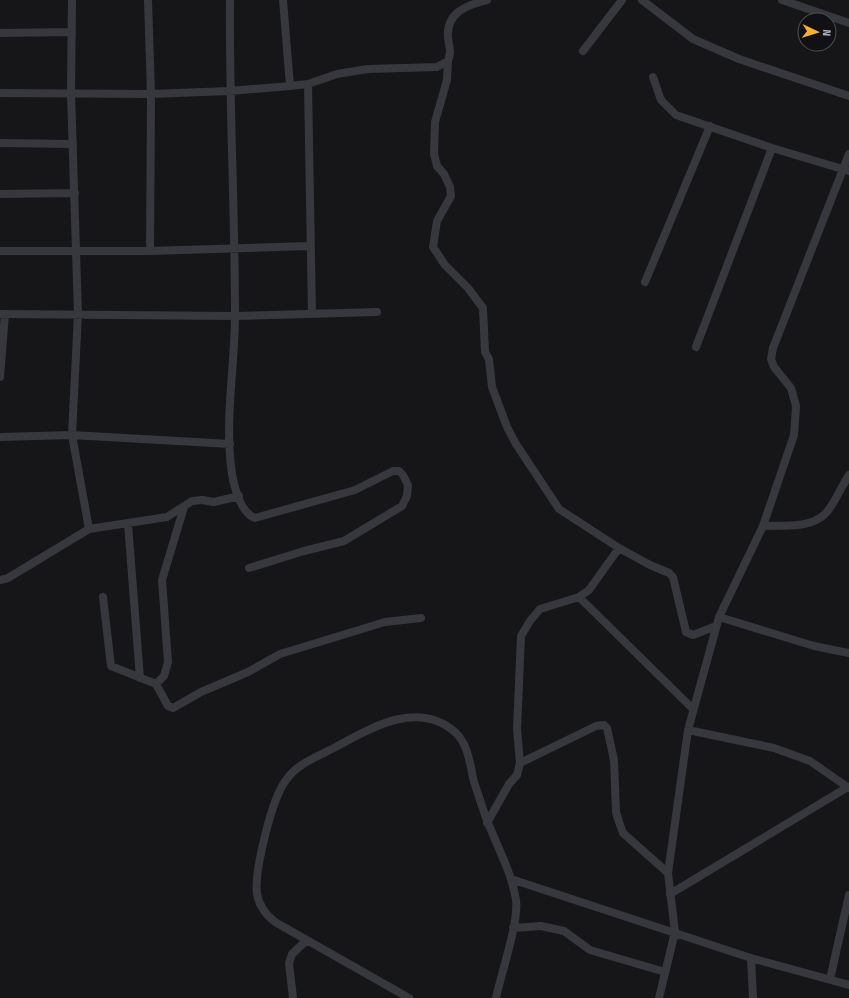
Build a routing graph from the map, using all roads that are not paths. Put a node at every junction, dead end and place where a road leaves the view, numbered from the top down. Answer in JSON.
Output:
{"nodes":[{"id":1,"x":72,"y":0,"type":"edge"},
{"id":2,"x":148,"y":0,"type":"edge"},
{"id":3,"x":230,"y":0,"type":"edge"},
{"id":4,"x":283,"y":0,"type":"edge"},
{"id":5,"x":487,"y":0,"type":"edge"},
{"id":6,"x":622,"y":0,"type":"edge"},
{"id":7,"x":642,"y":0,"type":"edge"},
{"id":8,"x":782,"y":0,"type":"edge"},
{"id":9,"x":849,"y":23,"type":"edge"},
{"id":10,"x":72,"y":32,"type":"junction"},
{"id":11,"x":0,"y":33,"type":"edge"},
{"id":12,"x":583,"y":51,"type":"dead end"},
{"id":13,"x":448,"y":61,"type":"junction"},
{"id":14,"x":653,"y":78,"type":"dead end"},
{"id":15,"x":308,"y":84,"type":"junction"},
{"id":16,"x":290,"y":86,"type":"junction"},
{"id":17,"x":229,"y":91,"type":"junction"},
{"id":18,"x":0,"y":93,"type":"edge"},
{"id":19,"x":71,"y":93,"type":"junction"},
{"id":20,"x":151,"y":94,"type":"junction"},
{"id":21,"x":849,"y":96,"type":"edge"},
{"id":22,"x":710,"y":126,"type":"junction"},
{"id":23,"x":0,"y":143,"type":"edge"},
{"id":24,"x":73,"y":144,"type":"junction"},
{"id":25,"x":772,"y":148,"type":"junction"},
{"id":26,"x":849,"y":154,"type":"edge"},
{"id":27,"x":846,"y":171,"type":"edge"},
{"id":28,"x":75,"y":193,"type":"junction"},
{"id":29,"x":0,"y":194,"type":"edge"},
{"id":30,"x":310,"y":246,"type":"junction"},
{"id":31,"x":234,"y":249,"type":"junction"},
{"id":32,"x":0,"y":251,"type":"edge"},
{"id":33,"x":77,"y":251,"type":"junction"},
{"id":34,"x":150,"y":251,"type":"junction"},
{"id":35,"x":645,"y":282,"type":"dead end"},
{"id":36,"x":377,"y":312,"type":"dead end"},
{"id":37,"x":3,"y":314,"type":"edge"},
{"id":38,"x":78,"y":314,"type":"junction"},
{"id":39,"x":312,"y":314,"type":"junction"},
{"id":40,"x":235,"y":316,"type":"junction"},
{"id":41,"x":696,"y":347,"type":"dead end"},
{"id":42,"x":0,"y":376,"type":"edge"},
{"id":43,"x":72,"y":435,"type":"junction"},
{"id":44,"x":0,"y":436,"type":"edge"},
{"id":45,"x":230,"y":444,"type":"junction"},
{"id":46,"x":849,"y":475,"type":"edge"},
{"id":47,"x":239,"y":496,"type":"junction"},
{"id":48,"x":184,"y":507,"type":"junction"},
{"id":49,"x":128,"y":524,"type":"junction"},
{"id":50,"x":763,"y":526,"type":"junction"},
{"id":51,"x":90,"y":529,"type":"junction"},
{"id":52,"x":619,"y":548,"type":"junction"},
{"id":53,"x":249,"y":568,"type":"dead end"},
{"id":54,"x":0,"y":580,"type":"edge"},
{"id":55,"x":102,"y":597,"type":"dead end"},
{"id":56,"x":579,"y":597,"type":"junction"},
{"id":57,"x":719,"y":617,"type":"junction"},
{"id":58,"x":421,"y":618,"type":"dead end"},
{"id":59,"x":716,"y":626,"type":"junction"},
{"id":60,"x":849,"y":653,"type":"edge"},
{"id":61,"x":140,"y":678,"type":"junction"},
{"id":62,"x":156,"y":684,"type":"junction"},
{"id":63,"x":693,"y":709,"type":"junction"},
{"id":64,"x":688,"y":730,"type":"junction"},
{"id":65,"x":520,"y":763,"type":"junction"},
{"id":66,"x":848,"y":787,"type":"edge"},
{"id":67,"x":487,"y":823,"type":"junction"},
{"id":68,"x":668,"y":874,"type":"junction"},
{"id":69,"x":512,"y":879,"type":"junction"},
{"id":70,"x":670,"y":894,"type":"junction"},
{"id":71,"x":849,"y":895,"type":"edge"},
{"id":72,"x":514,"y":928,"type":"junction"},
{"id":73,"x":675,"y":932,"type":"junction"},
{"id":74,"x":307,"y":940,"type":"junction"},
{"id":75,"x":751,"y":958,"type":"junction"},
{"id":76,"x":665,"y":972,"type":"junction"},
{"id":77,"x":830,"y":979,"type":"junction"},
{"id":78,"x":849,"y":985,"type":"edge"},
{"id":79,"x":293,"y":998,"type":"edge"},
{"id":80,"x":409,"y":998,"type":"edge"},
{"id":81,"x":496,"y":998,"type":"edge"},
{"id":82,"x":659,"y":998,"type":"edge"},
{"id":83,"x":753,"y":998,"type":"edge"}],
"edges":[{"from":1,"to":10,"type":"street"},
{"from":2,"to":20,"type":"street"},
{"from":3,"to":17,"type":"street"},
{"from":4,"to":16,"type":"street"},
{"from":5,"to":13,"type":"street"},
{"from":6,"to":12,"type":"street"},
{"from":7,"to":21,"type":"street"},
{"from":8,"to":9,"type":"street"},
{"from":10,"to":11,"type":"street"},
{"from":10,"to":19,"type":"street"},
{"from":13,"to":15,"type":"street"},
{"from":13,"to":52,"type":"street"},
{"from":14,"to":22,"type":"street"},
{"from":15,"to":16,"type":"street"},
{"from":15,"to":30,"type":"street"},
{"from":16,"to":17,"type":"street"},
{"from":17,"to":20,"type":"street"},
{"from":17,"to":31,"type":"street"},
{"from":18,"to":19,"type":"street"},
{"from":19,"to":20,"type":"street"},
{"from":19,"to":24,"type":"street"},
{"from":20,"to":34,"type":"street"},
{"from":22,"to":25,"type":"street"},
{"from":22,"to":35,"type":"street"},
{"from":23,"to":24,"type":"street"},
{"from":24,"to":28,"type":"street"},
{"from":25,"to":27,"type":"street"},
{"from":25,"to":41,"type":"street"},
{"from":26,"to":27,"type":"street"},
{"from":27,"to":50,"type":"street"},
{"from":28,"to":29,"type":"street"},
{"from":28,"to":33,"type":"street"},
{"from":30,"to":31,"type":"street"},
{"from":30,"to":39,"type":"street"},
{"from":31,"to":34,"type":"street"},
{"from":31,"to":40,"type":"street"},
{"from":32,"to":33,"type":"street"},
{"from":33,"to":34,"type":"street"},
{"from":33,"to":38,"type":"street"},
{"from":36,"to":39,"type":"street"},
{"from":37,"to":38,"type":"street"},
{"from":37,"to":42,"type":"street"},
{"from":38,"to":40,"type":"street"},
{"from":38,"to":43,"type":"street"},
{"from":39,"to":40,"type":"street"},
{"from":40,"to":45,"type":"street"},
{"from":43,"to":44,"type":"street"},
{"from":43,"to":45,"type":"street"},
{"from":43,"to":51,"type":"street"},
{"from":45,"to":47,"type":"street"},
{"from":46,"to":50,"type":"street"},
{"from":47,"to":48,"type":"street"},
{"from":47,"to":53,"type":"street"},
{"from":48,"to":49,"type":"street"},
{"from":48,"to":62,"type":"street"},
{"from":49,"to":51,"type":"street"},
{"from":49,"to":61,"type":"street"},
{"from":50,"to":57,"type":"street"},
{"from":51,"to":54,"type":"street"},
{"from":52,"to":56,"type":"street"},
{"from":52,"to":59,"type":"street"},
{"from":55,"to":61,"type":"street"},
{"from":56,"to":63,"type":"street"},
{"from":56,"to":65,"type":"street"},
{"from":57,"to":59,"type":"street"},
{"from":57,"to":60,"type":"street"},
{"from":58,"to":62,"type":"street"},
{"from":59,"to":63,"type":"street"},
{"from":61,"to":62,"type":"street"},
{"from":63,"to":64,"type":"street"},
{"from":64,"to":66,"type":"street"},
{"from":64,"to":68,"type":"street"},
{"from":65,"to":67,"type":"street"},
{"from":65,"to":68,"type":"street"},
{"from":66,"to":70,"type":"street"},
{"from":67,"to":69,"type":"street"},
{"from":67,"to":74,"type":"street"},
{"from":68,"to":70,"type":"street"},
{"from":69,"to":72,"type":"street"},
{"from":69,"to":73,"type":"street"},
{"from":70,"to":73,"type":"street"},
{"from":71,"to":77,"type":"street"},
{"from":72,"to":76,"type":"street"},
{"from":72,"to":81,"type":"street"},
{"from":73,"to":75,"type":"street"},
{"from":73,"to":76,"type":"street"},
{"from":74,"to":79,"type":"street"},
{"from":74,"to":80,"type":"street"},
{"from":75,"to":77,"type":"street"},
{"from":75,"to":83,"type":"street"},
{"from":76,"to":82,"type":"street"},
{"from":77,"to":78,"type":"street"}]}
